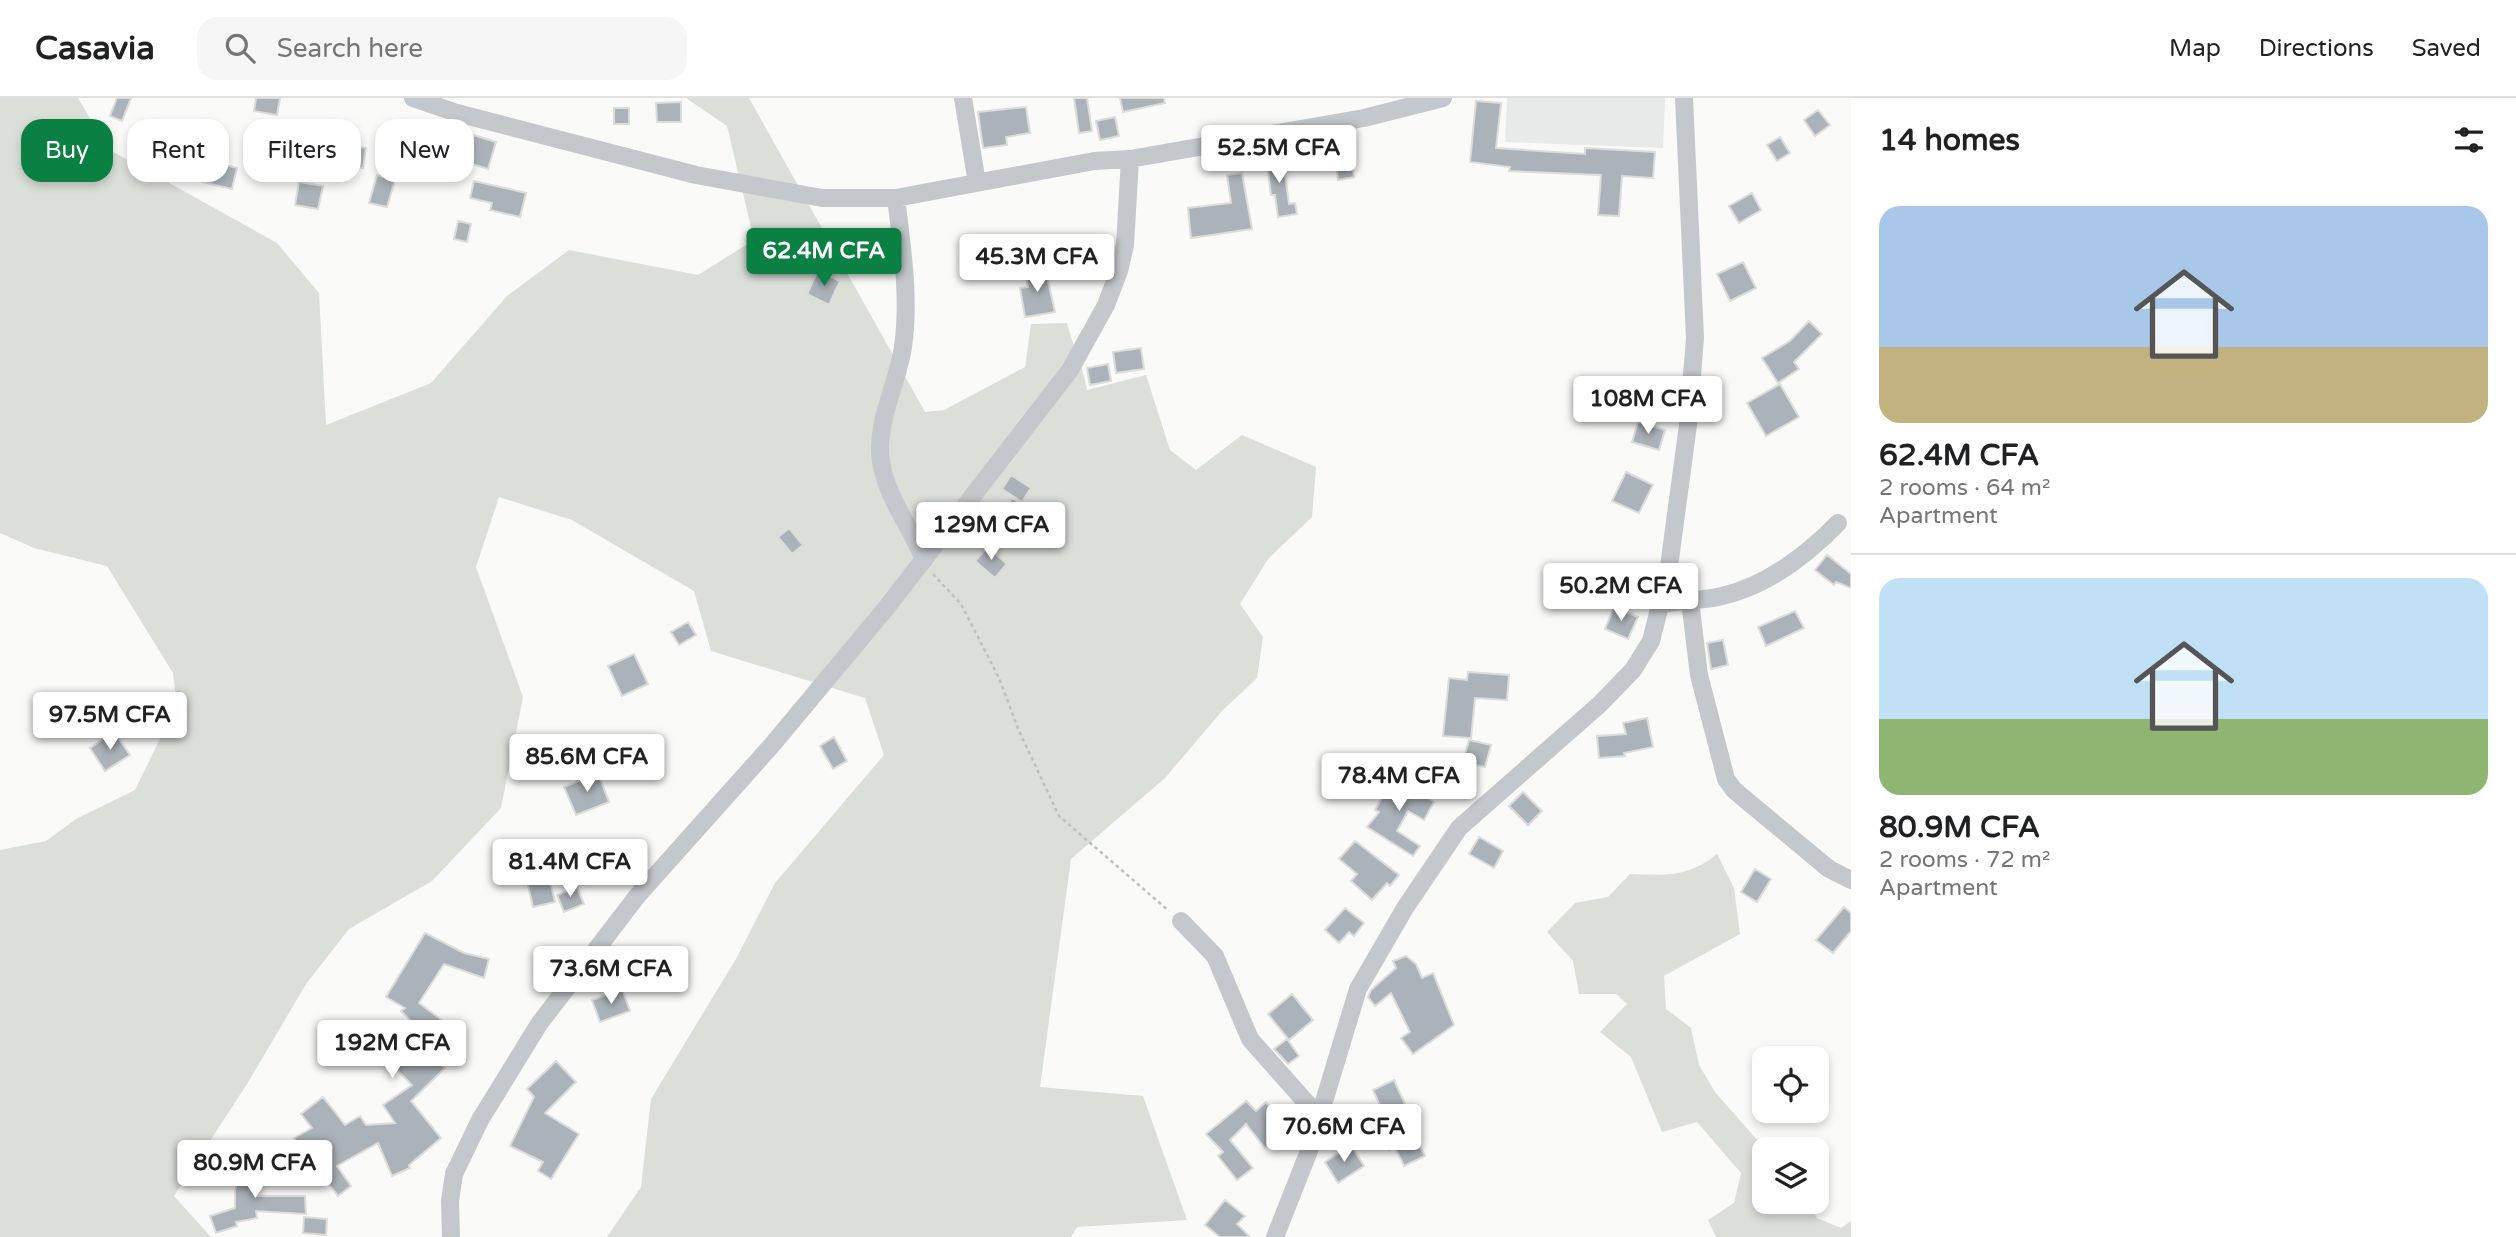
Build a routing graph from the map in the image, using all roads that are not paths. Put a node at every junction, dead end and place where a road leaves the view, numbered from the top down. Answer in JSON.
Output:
{"nodes":[{"id":1,"x":413,"y":98,"type":"edge"},
{"id":2,"x":962,"y":98,"type":"edge"},
{"id":3,"x":1443,"y":98,"type":"edge"},
{"id":4,"x":1684,"y":98,"type":"edge"},
{"id":5,"x":1130,"y":159,"type":"junction"},
{"id":6,"x":977,"y":183,"type":"junction"},
{"id":7,"x":896,"y":198,"type":"junction"},
{"id":8,"x":1838,"y":523,"type":"dead end"},
{"id":9,"x":924,"y":560,"type":"junction"},
{"id":10,"x":1690,"y":601,"type":"junction"},
{"id":11,"x":1662,"y":604,"type":"junction"},
{"id":12,"x":1851,"y":880,"type":"edge"},
{"id":13,"x":1181,"y":921,"type":"road end"},
{"id":14,"x":1320,"y":1118,"type":"junction"},
{"id":15,"x":451,"y":1237,"type":"edge"},
{"id":16,"x":1275,"y":1237,"type":"edge"}],
"edges":[{"from":1,"to":7,"type":"street"},
{"from":2,"to":6,"type":"street"},
{"from":3,"to":5,"type":"street"},
{"from":4,"to":11,"type":"street"},
{"from":5,"to":6,"type":"street"},
{"from":5,"to":9,"type":"street"},
{"from":6,"to":7,"type":"street"},
{"from":7,"to":9,"type":"street"},
{"from":8,"to":10,"type":"street"},
{"from":9,"to":15,"type":"street"},
{"from":10,"to":11,"type":"street"},
{"from":10,"to":12,"type":"street"},
{"from":11,"to":14,"type":"street"},
{"from":13,"to":14,"type":"street"},
{"from":14,"to":16,"type":"street"}]}
